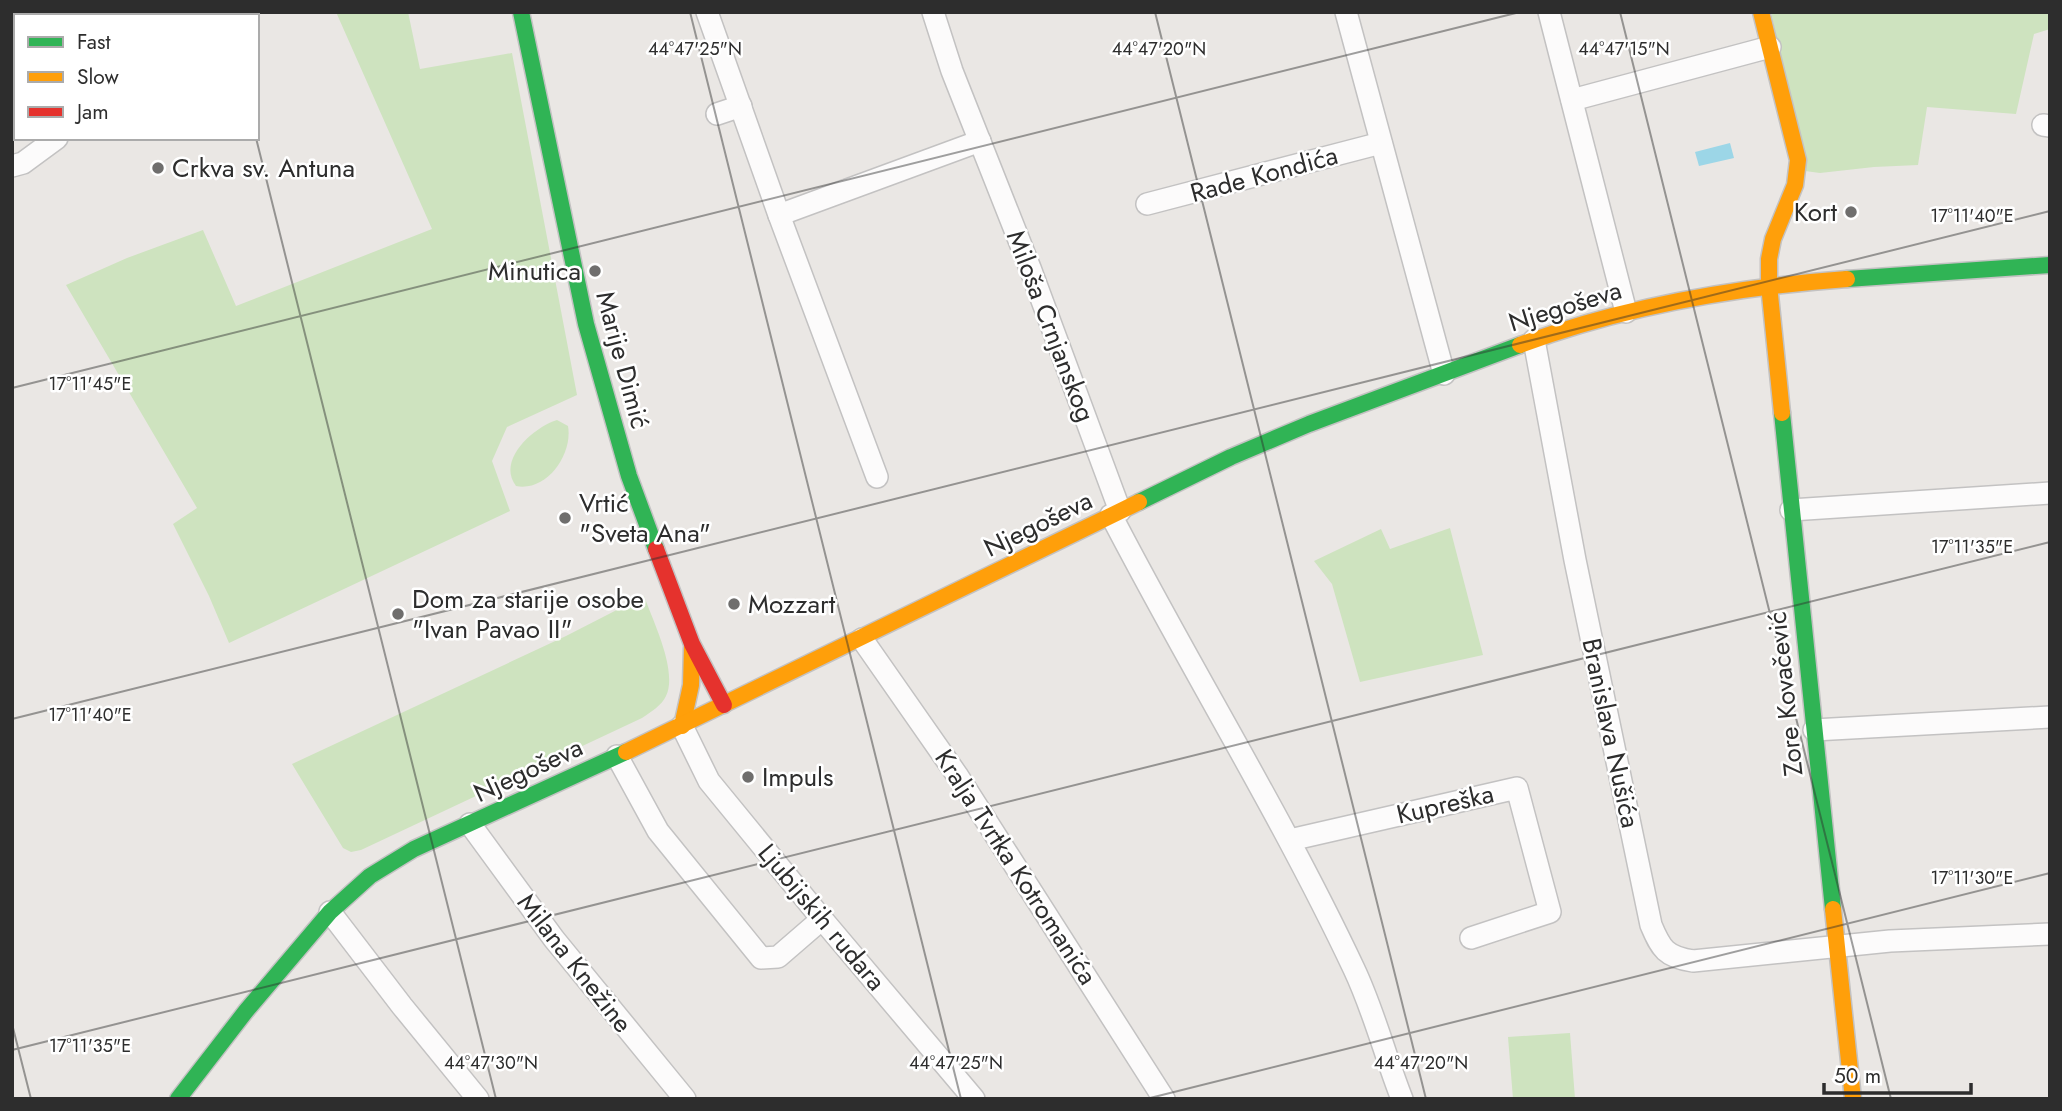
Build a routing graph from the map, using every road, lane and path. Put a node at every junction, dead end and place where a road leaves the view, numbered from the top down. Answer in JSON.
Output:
{"nodes":[{"id":1,"x":521,"y":12,"type":"edge"},
{"id":2,"x":708,"y":12,"type":"edge"},
{"id":3,"x":933,"y":12,"type":"edge"},
{"id":4,"x":1346,"y":12,"type":"edge"},
{"id":5,"x":1549,"y":12,"type":"edge"},
{"id":6,"x":1761,"y":12,"type":"edge"},
{"id":7,"x":1770,"y":47,"type":"junction"},
{"id":8,"x":1572,"y":100,"type":"junction"},
{"id":9,"x":741,"y":106,"type":"junction"},
{"id":10,"x":717,"y":114,"type":"dead end"},
{"id":11,"x":55,"y":140,"type":"edge"},
{"id":12,"x":980,"y":141,"type":"junction"},
{"id":13,"x":1381,"y":143,"type":"junction"},
{"id":14,"x":12,"y":166,"type":"edge"},
{"id":15,"x":1147,"y":204,"type":"dead end"},
{"id":16,"x":779,"y":215,"type":"junction"},
{"id":17,"x":2050,"y":265,"type":"edge"},
{"id":18,"x":1769,"y":285,"type":"junction"},
{"id":19,"x":1626,"y":312,"type":"junction"},
{"id":20,"x":1534,"y":341,"type":"junction"},
{"id":21,"x":1444,"y":374,"type":"junction"},
{"id":22,"x":877,"y":477,"type":"dead end"},
{"id":23,"x":2050,"y":493,"type":"edge"},
{"id":24,"x":1791,"y":510,"type":"junction"},
{"id":25,"x":1116,"y":513,"type":"junction"},
{"id":26,"x":862,"y":639,"type":"junction"},
{"id":27,"x":692,"y":644,"type":"junction"},
{"id":28,"x":724,"y":705,"type":"junction"},
{"id":29,"x":2050,"y":717,"type":"edge"},
{"id":30,"x":682,"y":726,"type":"junction"},
{"id":31,"x":1814,"y":730,"type":"junction"},
{"id":32,"x":617,"y":756,"type":"junction"},
{"id":33,"x":470,"y":824,"type":"junction"},
{"id":34,"x":1290,"y":841,"type":"junction"},
{"id":35,"x":330,"y":912,"type":"junction"},
{"id":36,"x":822,"y":919,"type":"junction"},
{"id":37,"x":2050,"y":934,"type":"edge"},
{"id":38,"x":1471,"y":938,"type":"dead end"},
{"id":39,"x":1836,"y":947,"type":"junction"},
{"id":40,"x":179,"y":1098,"type":"edge"},
{"id":41,"x":478,"y":1099,"type":"edge"},
{"id":42,"x":685,"y":1099,"type":"edge"},
{"id":43,"x":974,"y":1099,"type":"edge"},
{"id":44,"x":1164,"y":1099,"type":"edge"},
{"id":45,"x":1402,"y":1099,"type":"edge"},
{"id":46,"x":1853,"y":1099,"type":"edge"}],
"edges":[{"from":1,"to":27,"type":"street","name":"Marije Dimić"},
{"from":2,"to":9,"type":"street"},
{"from":3,"to":12,"type":"street","name":"Miloša Crnjanskog"},
{"from":4,"to":13,"type":"street"},
{"from":5,"to":8,"type":"street"},
{"from":6,"to":7,"type":"street","name":"Zore Kovačević"},
{"from":7,"to":8,"type":"street"},
{"from":7,"to":18,"type":"street","name":"Zore Kovačević"},
{"from":8,"to":19,"type":"street"},
{"from":9,"to":10,"type":"street"},
{"from":9,"to":16,"type":"street"},
{"from":11,"to":14,"type":"street"},
{"from":12,"to":16,"type":"street"},
{"from":12,"to":25,"type":"street","name":"Miloša Crnjanskog"},
{"from":13,"to":15,"type":"street","name":"Rade Kondića"},
{"from":13,"to":21,"type":"street"},
{"from":16,"to":22,"type":"street"},
{"from":17,"to":18,"type":"street","name":"Njegoševa"},
{"from":18,"to":19,"type":"street","name":"Njegoševa"},
{"from":18,"to":24,"type":"street","name":"Zore Kovačević"},
{"from":19,"to":20,"type":"street","name":"Njegoševa"},
{"from":20,"to":21,"type":"street","name":"Njegoševa"},
{"from":20,"to":39,"type":"street","name":"Branislava Nušića"},
{"from":21,"to":25,"type":"street","name":"Njegoševa"},
{"from":23,"to":24,"type":"street"},
{"from":24,"to":31,"type":"street","name":"Zore Kovačević"},
{"from":25,"to":26,"type":"street","name":"Njegoševa"},
{"from":25,"to":34,"type":"street"},
{"from":26,"to":28,"type":"street","name":"Njegoševa"},
{"from":26,"to":44,"type":"street","name":"Kralja Tvrtka Kotromanića"},
{"from":27,"to":28,"type":"street","name":"Marije Dimić"},
{"from":27,"to":30,"type":"street"},
{"from":28,"to":30,"type":"street","name":"Njegoševa"},
{"from":29,"to":31,"type":"street"},
{"from":30,"to":32,"type":"street","name":"Njegoševa"},
{"from":30,"to":36,"type":"street","name":"Ljubijskih rudara"},
{"from":31,"to":39,"type":"street","name":"Zore Kovačević"},
{"from":32,"to":33,"type":"street","name":"Njegoševa"},
{"from":32,"to":36,"type":"street"},
{"from":33,"to":35,"type":"street","name":"Njegoševa"},
{"from":33,"to":42,"type":"street","name":"Milana Knežine"},
{"from":34,"to":38,"type":"street","name":"Kupreška"},
{"from":34,"to":45,"type":"street"},
{"from":35,"to":40,"type":"street","name":"Njegoševa"},
{"from":35,"to":41,"type":"street"},
{"from":36,"to":43,"type":"street","name":"Ljubijskih rudara"},
{"from":37,"to":39,"type":"street","name":"Branislava Nušića"},
{"from":39,"to":46,"type":"street","name":"Zore Kovačević"}]}
